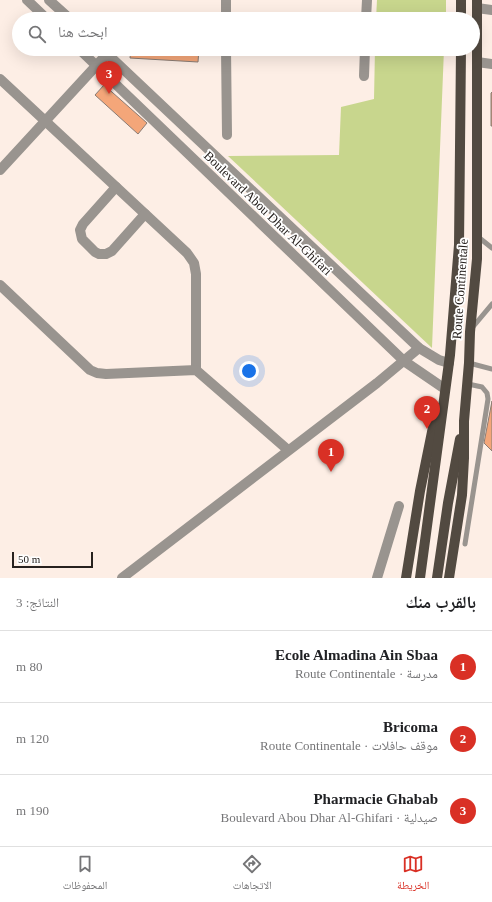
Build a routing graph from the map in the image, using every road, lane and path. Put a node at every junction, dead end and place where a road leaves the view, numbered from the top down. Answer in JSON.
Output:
{"nodes":[{"id":1,"x":27,"y":0,"type":"edge"},
{"id":2,"x":50,"y":0,"type":"edge"},
{"id":3,"x":226,"y":0,"type":"edge"},
{"id":4,"x":367,"y":0,"type":"edge"},
{"id":5,"x":461,"y":0,"type":"edge"},
{"id":6,"x":477,"y":4,"type":"edge"},
{"id":7,"x":492,"y":10,"type":"edge"},
{"id":8,"x":40,"y":12,"type":"edge"},
{"id":9,"x":63,"y":12,"type":"edge"},
{"id":10,"x":226,"y":12,"type":"edge"},
{"id":11,"x":366,"y":12,"type":"edge"},
{"id":12,"x":461,"y":12,"type":"edge"},
{"id":13,"x":86,"y":56,"type":"edge"},
{"id":14,"x":102,"y":56,"type":"edge"},
{"id":15,"x":108,"y":56,"type":"edge"},
{"id":16,"x":226,"y":56,"type":"edge"},
{"id":17,"x":365,"y":56,"type":"edge"},
{"id":18,"x":461,"y":56,"type":"edge"},
{"id":19,"x":477,"y":56,"type":"edge"},
{"id":20,"x":477,"y":62,"type":"junction"},
{"id":21,"x":492,"y":64,"type":"edge"},
{"id":22,"x":96,"y":66,"type":"junction"},
{"id":23,"x":364,"y":76,"type":"dead end"},
{"id":24,"x":0,"y":79,"type":"edge"},
{"id":25,"x":46,"y":121,"type":"junction"},
{"id":26,"x":227,"y":135,"type":"dead end"},
{"id":27,"x":0,"y":170,"type":"edge"},
{"id":28,"x":116,"y":187,"type":"junction"},
{"id":29,"x":145,"y":214,"type":"junction"},
{"id":30,"x":477,"y":236,"type":"junction"},
{"id":31,"x":492,"y":248,"type":"edge"},
{"id":32,"x":0,"y":285,"type":"edge"},
{"id":33,"x":492,"y":304,"type":"edge"},
{"id":34,"x":470,"y":331,"type":"junction"},
{"id":35,"x":419,"y":348,"type":"junction"},
{"id":36,"x":404,"y":361,"type":"junction"},
{"id":37,"x":449,"y":363,"type":"junction"},
{"id":38,"x":469,"y":363,"type":"junction"},
{"id":39,"x":492,"y":369,"type":"edge"},
{"id":40,"x":196,"y":370,"type":"junction"},
{"id":41,"x":468,"y":384,"type":"junction"},
{"id":42,"x":445,"y":394,"type":"junction"},
{"id":43,"x":464,"y":421,"type":"junction"},
{"id":44,"x":288,"y":450,"type":"junction"},
{"id":45,"x":399,"y":506,"type":"dead end"},
{"id":46,"x":465,"y":544,"type":"dead end"},
{"id":47,"x":122,"y":578,"type":"edge"},
{"id":48,"x":377,"y":578,"type":"edge"},
{"id":49,"x":406,"y":578,"type":"edge"},
{"id":50,"x":420,"y":578,"type":"edge"},
{"id":51,"x":437,"y":578,"type":"edge"},
{"id":52,"x":449,"y":578,"type":"edge"}],
"edges":[{"from":1,"to":8,"type":"street"},
{"from":2,"to":9,"type":"street"},
{"from":3,"to":10,"type":"street"},
{"from":4,"to":11,"type":"street"},
{"from":5,"to":12,"type":"main road"},
{"from":6,"to":7,"type":"street"},
{"from":13,"to":22,"type":"street","name":"Boulevard Abou Dhar Al-Ghifari"},
{"from":14,"to":22,"type":"street"},
{"from":15,"to":35,"type":"street","name":"Boulevard Abou Dhar Al-Ghifari"},
{"from":16,"to":26,"type":"street"},
{"from":17,"to":23,"type":"street"},
{"from":18,"to":37,"type":"main road","name":"Route Continentale"},
{"from":19,"to":20,"type":"main road","name":"Route Continentale"},
{"from":20,"to":21,"type":"street"},
{"from":20,"to":30,"type":"main road","name":"Route Continentale"},
{"from":22,"to":25,"type":"street"},
{"from":22,"to":36,"type":"street","name":"Boulevard Abou Dhar Al-Ghifari"},
{"from":24,"to":25,"type":"street"},
{"from":25,"to":27,"type":"street"},
{"from":25,"to":28,"type":"street"},
{"from":28,"to":29,"type":"street"},
{"from":28,"to":29,"type":"street"},
{"from":29,"to":40,"type":"street"},
{"from":30,"to":31,"type":"lane"},
{"from":30,"to":34,"type":"main road","name":"Route Continentale"},
{"from":32,"to":40,"type":"street"},
{"from":33,"to":34,"type":"lane"},
{"from":34,"to":38,"type":"main road","name":"Route Continentale"},
{"from":35,"to":36,"type":"street"},
{"from":35,"to":37,"type":"street","name":"Boulevard Abou Dhar Al-Ghifari"},
{"from":36,"to":42,"type":"street","name":"Boulevard Abou Dhar Al-Ghifari"},
{"from":36,"to":44,"type":"street"},
{"from":37,"to":42,"type":"main road","name":"Route Continentale"},
{"from":38,"to":39,"type":"lane"},
{"from":38,"to":41,"type":"main road","name":"Route Continentale"},
{"from":40,"to":44,"type":"street"},
{"from":41,"to":43,"type":"main road","name":"Route Continentale"},
{"from":41,"to":46,"type":"lane"},
{"from":42,"to":49,"type":"main road","name":"Route Continentale"},
{"from":42,"to":50,"type":"main road","name":"Route Continentale"},
{"from":43,"to":51,"type":"main road"},
{"from":43,"to":52,"type":"main road","name":"Route Continentale"},
{"from":44,"to":47,"type":"street"},
{"from":45,"to":48,"type":"street"}]}
